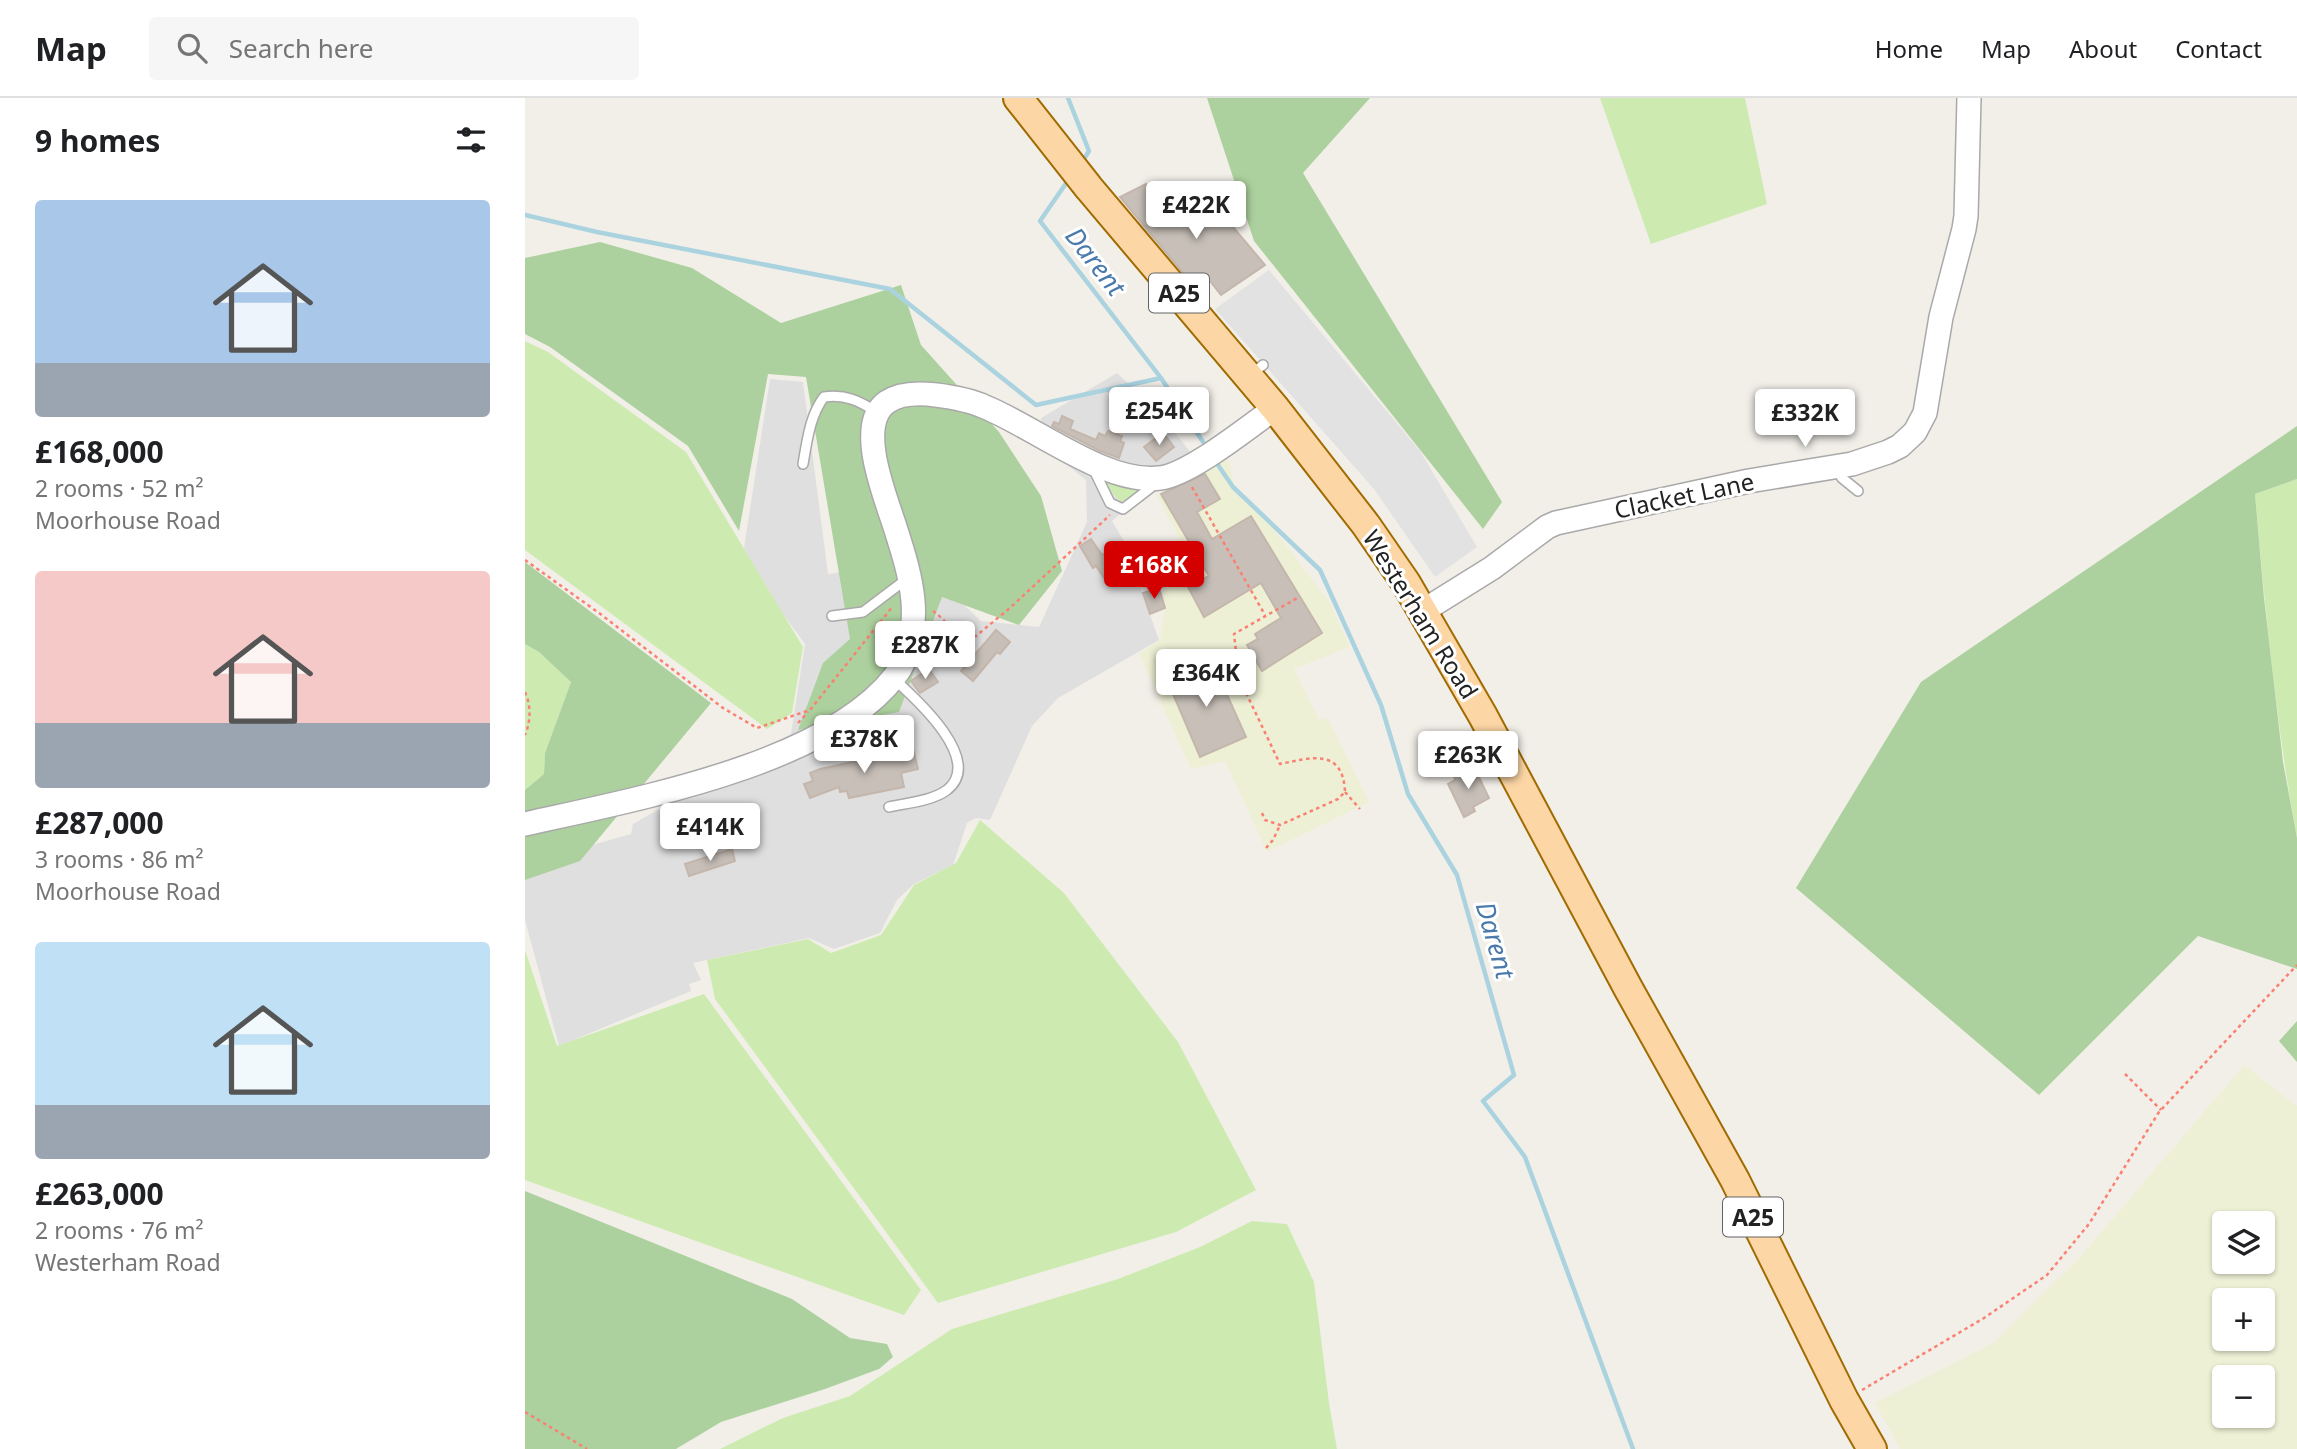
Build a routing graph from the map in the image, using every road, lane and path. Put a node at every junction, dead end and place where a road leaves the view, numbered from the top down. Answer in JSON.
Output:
{"nodes":[{"id":1,"x":1018,"y":98,"type":"edge"},
{"id":2,"x":1969,"y":98,"type":"edge"},
{"id":3,"x":1276,"y":408,"type":"junction"},
{"id":4,"x":877,"y":412,"type":"junction"},
{"id":5,"x":1092,"y":463,"type":"junction"},
{"id":6,"x":803,"y":464,"type":"dead end"},
{"id":7,"x":1837,"y":467,"type":"junction"},
{"id":8,"x":1161,"y":478,"type":"junction"},
{"id":9,"x":1192,"y":487,"type":"dead end"},
{"id":10,"x":1858,"y":491,"type":"dead end"},
{"id":11,"x":1117,"y":507,"type":"junction"},
{"id":12,"x":525,"y":560,"type":"edge"},
{"id":13,"x":910,"y":580,"type":"junction"},
{"id":14,"x":1299,"y":597,"type":"dead end"},
{"id":15,"x":1423,"y":611,"type":"junction"},
{"id":16,"x":1266,"y":615,"type":"junction"},
{"id":17,"x":832,"y":616,"type":"dead end"},
{"id":18,"x":953,"y":640,"type":"dead end"},
{"id":19,"x":894,"y":679,"type":"junction"},
{"id":20,"x":525,"y":692,"type":"edge"},
{"id":21,"x":525,"y":735,"type":"edge"},
{"id":22,"x":1345,"y":792,"type":"junction"},
{"id":23,"x":889,"y":807,"type":"dead end"},
{"id":24,"x":1360,"y":810,"type":"dead end"},
{"id":25,"x":1262,"y":813,"type":"dead end"},
{"id":26,"x":525,"y":824,"type":"edge"},
{"id":27,"x":1280,"y":825,"type":"junction"},
{"id":28,"x":1266,"y":848,"type":"dead end"},
{"id":29,"x":2297,"y":965,"type":"edge"},
{"id":30,"x":2125,"y":1074,"type":"dead end"},
{"id":31,"x":2161,"y":1110,"type":"junction"},
{"id":32,"x":1844,"y":1400,"type":"junction"},
{"id":33,"x":525,"y":1412,"type":"edge"},
{"id":34,"x":587,"y":1449,"type":"edge"},
{"id":35,"x":1872,"y":1449,"type":"edge"}],
"edges":[{"from":1,"to":3,"type":"main road","name":"Westerham Road","number":"A25"},
{"from":2,"to":7,"type":"street","name":"Clacket Lane"},
{"from":3,"to":8,"type":"street"},
{"from":3,"to":15,"type":"main road","name":"Westerham Road","number":"A25"},
{"from":4,"to":5,"type":"street"},
{"from":4,"to":6,"type":"lane"},
{"from":4,"to":13,"type":"street"},
{"from":5,"to":8,"type":"street"},
{"from":5,"to":11,"type":"lane"},
{"from":7,"to":10,"type":"lane"},
{"from":7,"to":15,"type":"street","name":"Clacket Lane"},
{"from":8,"to":11,"type":"lane"},
{"from":9,"to":16,"type":"path"},
{"from":11,"to":18,"type":"path"},
{"from":12,"to":13,"type":"path"},
{"from":13,"to":17,"type":"lane"},
{"from":13,"to":19,"type":"street"},
{"from":14,"to":16,"type":"path"},
{"from":15,"to":32,"type":"main road","name":"Westerham Road","number":"A25"},
{"from":16,"to":22,"type":"path"},
{"from":19,"to":23,"type":"lane"},
{"from":19,"to":26,"type":"street"},
{"from":20,"to":21,"type":"path"},
{"from":22,"to":24,"type":"path"},
{"from":22,"to":27,"type":"path"},
{"from":25,"to":27,"type":"path"},
{"from":27,"to":28,"type":"path"},
{"from":29,"to":31,"type":"path"},
{"from":30,"to":31,"type":"path"},
{"from":31,"to":32,"type":"path"},
{"from":32,"to":35,"type":"main road","name":"Westerham Road","number":"A25"},
{"from":33,"to":34,"type":"path"}]}
